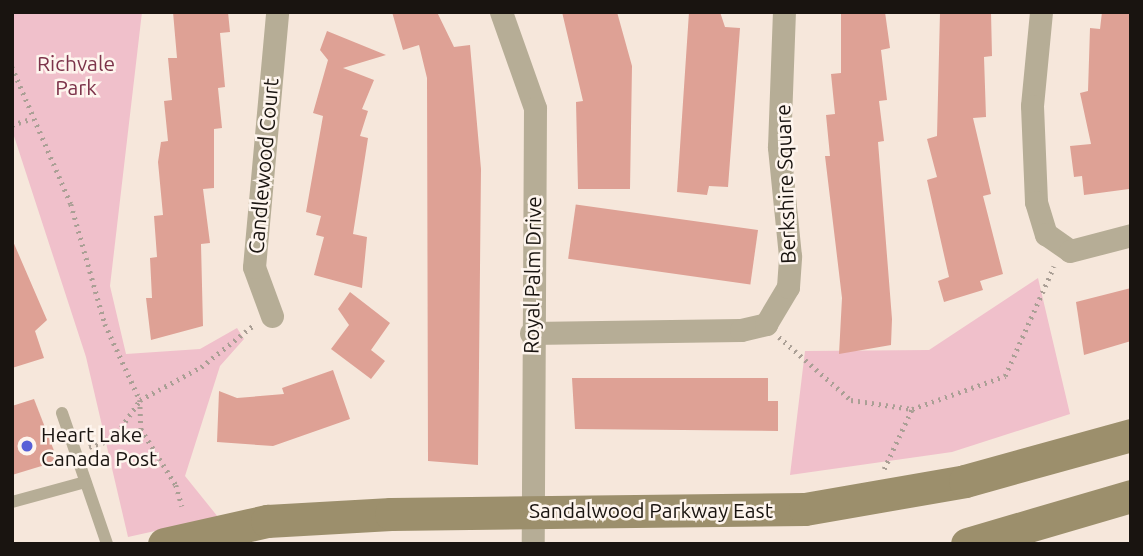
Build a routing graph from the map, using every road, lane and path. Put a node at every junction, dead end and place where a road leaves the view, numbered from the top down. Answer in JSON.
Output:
{"nodes":[{"id":1,"x":277,"y":12,"type":"edge"},
{"id":2,"x":501,"y":12,"type":"edge"},
{"id":3,"x":784,"y":12,"type":"edge"},
{"id":4,"x":1041,"y":12,"type":"edge"},
{"id":5,"x":12,"y":67,"type":"edge"},
{"id":6,"x":30,"y":119,"type":"junction"},
{"id":7,"x":12,"y":125,"type":"edge"},
{"id":8,"x":1131,"y":235,"type":"edge"},
{"id":9,"x":1070,"y":251,"type":"junction"},
{"id":10,"x":272,"y":316,"type":"joint"},
{"id":11,"x":741,"y":330,"type":"junction"},
{"id":12,"x":531,"y":333,"type":"junction"},
{"id":13,"x":140,"y":401,"type":"junction"},
{"id":14,"x":912,"y":409,"type":"junction"},
{"id":15,"x":62,"y":413,"type":"dead end"},
{"id":16,"x":1131,"y":435,"type":"edge"},
{"id":17,"x":75,"y":452,"type":"junction"},
{"id":18,"x":85,"y":481,"type":"junction"},
{"id":19,"x":1131,"y":496,"type":"edge"},
{"id":20,"x":869,"y":500,"type":"junction"},
{"id":21,"x":12,"y":502,"type":"edge"},
{"id":22,"x":182,"y":506,"type":"dead end"},
{"id":23,"x":531,"y":510,"type":"junction"},
{"id":24,"x":107,"y":544,"type":"edge"},
{"id":25,"x":164,"y":544,"type":"edge"},
{"id":26,"x":533,"y":544,"type":"edge"},
{"id":27,"x":967,"y":544,"type":"edge"}],
"edges":[{"from":1,"to":10,"type":"street","name":"Candlewood Court"},
{"from":2,"to":12,"type":"street","name":"Royal Palm Drive"},
{"from":3,"to":11,"type":"street","name":"Berkshire Square"},
{"from":4,"to":9,"type":"street"},
{"from":5,"to":6,"type":"path"},
{"from":6,"to":7,"type":"path"},
{"from":6,"to":13,"type":"path"},
{"from":8,"to":9,"type":"street"},
{"from":9,"to":14,"type":"path"},
{"from":10,"to":13,"type":"path"},
{"from":11,"to":12,"type":"street","name":"Berkshire Square"},
{"from":11,"to":14,"type":"path"},
{"from":12,"to":23,"type":"street","name":"Royal Palm Drive"},
{"from":13,"to":17,"type":"path"},
{"from":13,"to":22,"type":"path"},
{"from":14,"to":20,"type":"path"},
{"from":15,"to":17,"type":"lane"},
{"from":16,"to":20,"type":"main road","name":"Sandalwood Parkway East"},
{"from":17,"to":18,"type":"lane"},
{"from":18,"to":21,"type":"lane"},
{"from":18,"to":24,"type":"lane"},
{"from":19,"to":27,"type":"main road"},
{"from":20,"to":23,"type":"main road","name":"Sandalwood Parkway East"},
{"from":23,"to":25,"type":"main road","name":"Sandalwood Parkway East"},
{"from":23,"to":26,"type":"street","name":"Royal Palm Drive"}]}
